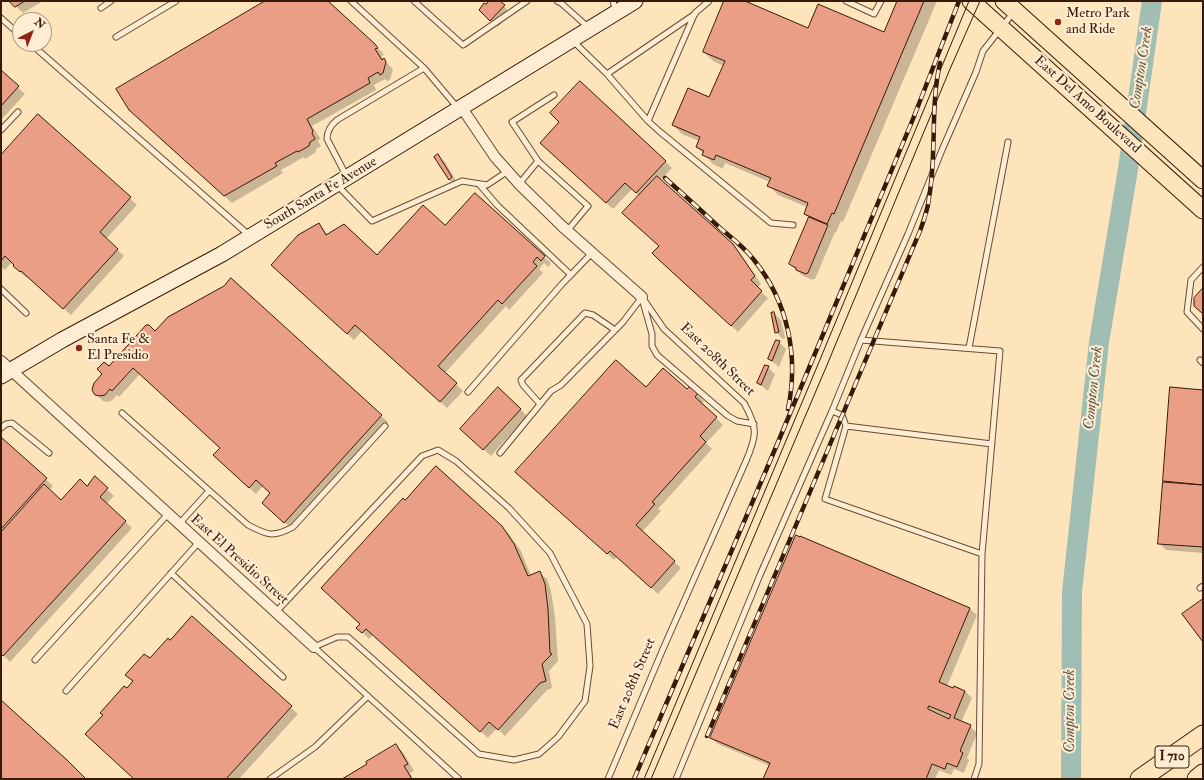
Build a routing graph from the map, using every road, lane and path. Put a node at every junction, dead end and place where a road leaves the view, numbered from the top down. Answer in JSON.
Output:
{"nodes":[{"id":1,"x":111,"y":1,"type":"edge"},
{"id":2,"x":176,"y":1,"type":"edge"},
{"id":3,"x":352,"y":1,"type":"edge"},
{"id":4,"x":414,"y":1,"type":"edge"},
{"id":5,"x":528,"y":1,"type":"edge"},
{"id":6,"x":557,"y":1,"type":"edge"},
{"id":7,"x":635,"y":1,"type":"edge"},
{"id":8,"x":709,"y":1,"type":"edge"},
{"id":9,"x":846,"y":1,"type":"edge"},
{"id":10,"x":881,"y":1,"type":"edge"},
{"id":11,"x":971,"y":1,"type":"edge"},
{"id":12,"x":1009,"y":6,"type":"edge"},
{"id":13,"x":614,"y":7,"type":"edge"},
{"id":14,"x":101,"y":8,"type":"dead end"},
{"id":15,"x":695,"y":13,"type":"junction"},
{"id":16,"x":1,"y":18,"type":"edge"},
{"id":17,"x":1000,"y":27,"type":"junction"},
{"id":18,"x":12,"y":28,"type":"edge"},
{"id":19,"x":590,"y":29,"type":"junction"},
{"id":20,"x":116,"y":37,"type":"dead end"},
{"id":21,"x":572,"y":40,"type":"junction"},
{"id":22,"x":40,"y":52,"type":"edge"},
{"id":23,"x":424,"y":68,"type":"junction"},
{"id":24,"x":607,"y":74,"type":"junction"},
{"id":25,"x":554,"y":95,"type":"dead end"},
{"id":26,"x":461,"y":108,"type":"junction"},
{"id":27,"x":18,"y":112,"type":"dead end"},
{"id":28,"x":648,"y":121,"type":"junction"},
{"id":29,"x":1,"y":130,"type":"edge"},
{"id":30,"x":1008,"y":142,"type":"dead end"},
{"id":31,"x":538,"y":162,"type":"junction"},
{"id":32,"x":508,"y":171,"type":"junction"},
{"id":33,"x":1203,"y":180,"type":"edge"},
{"id":34,"x":342,"y":181,"type":"junction"},
{"id":35,"x":479,"y":184,"type":"junction"},
{"id":36,"x":519,"y":184,"type":"junction"},
{"id":37,"x":1203,"y":210,"type":"edge"},
{"id":38,"x":793,"y":225,"type":"dead end"},
{"id":39,"x":567,"y":231,"type":"junction"},
{"id":40,"x":251,"y":236,"type":"junction"},
{"id":41,"x":592,"y":253,"type":"junction"},
{"id":42,"x":1203,"y":267,"type":"edge"},
{"id":43,"x":571,"y":275,"type":"junction"},
{"id":44,"x":1,"y":290,"type":"edge"},
{"id":45,"x":642,"y":298,"type":"junction"},
{"id":46,"x":26,"y":313,"type":"dead end"},
{"id":47,"x":1203,"y":328,"type":"edge"},
{"id":48,"x":615,"y":330,"type":"junction"},
{"id":49,"x":861,"y":340,"type":"junction"},
{"id":50,"x":970,"y":348,"type":"junction"},
{"id":51,"x":4,"y":369,"type":"edge"},
{"id":52,"x":468,"y":392,"type":"dead end"},
{"id":53,"x":540,"y":404,"type":"junction"},
{"id":54,"x":832,"y":411,"type":"junction"},
{"id":55,"x":122,"y":413,"type":"dead end"},
{"id":56,"x":754,"y":424,"type":"junction"},
{"id":57,"x":385,"y":426,"type":"dead end"},
{"id":58,"x":846,"y":426,"type":"junction"},
{"id":59,"x":1,"y":428,"type":"edge"},
{"id":60,"x":992,"y":444,"type":"junction"},
{"id":61,"x":49,"y":453,"type":"dead end"},
{"id":62,"x":500,"y":453,"type":"dead end"},
{"id":63,"x":209,"y":491,"type":"junction"},
{"id":64,"x":168,"y":514,"type":"junction"},
{"id":65,"x":179,"y":524,"type":"junction"},
{"id":66,"x":199,"y":542,"type":"junction"},
{"id":67,"x":982,"y":554,"type":"junction"},
{"id":68,"x":171,"y":574,"type":"junction"},
{"id":69,"x":276,"y":612,"type":"junction"},
{"id":70,"x":314,"y":647,"type":"junction"},
{"id":71,"x":35,"y":660,"type":"dead end"},
{"id":72,"x":283,"y":677,"type":"dead end"},
{"id":73,"x":66,"y":691,"type":"dead end"},
{"id":74,"x":368,"y":696,"type":"junction"},
{"id":75,"x":1203,"y":735,"type":"edge"},
{"id":76,"x":1203,"y":774,"type":"edge"},
{"id":77,"x":270,"y":779,"type":"edge"},
{"id":78,"x":459,"y":779,"type":"edge"},
{"id":79,"x":608,"y":779,"type":"edge"},
{"id":80,"x":676,"y":779,"type":"edge"},
{"id":81,"x":974,"y":779,"type":"edge"},
{"id":82,"x":1140,"y":779,"type":"edge"},
{"id":83,"x":1197,"y":779,"type":"edge"}],
"edges":[{"from":1,"to":14,"type":"lane"},
{"from":2,"to":20,"type":"lane"},
{"from":3,"to":23,"type":"lane"},
{"from":4,"to":5,"type":"lane"},
{"from":6,"to":19,"type":"lane"},
{"from":7,"to":13,"type":"main road","name":"South Santa Fe Avenue"},
{"from":8,"to":15,"type":"lane"},
{"from":9,"to":10,"type":"lane"},
{"from":11,"to":17,"type":"main road","name":"East Del Amo Boulevard"},
{"from":12,"to":17,"type":"lane"},
{"from":12,"to":33,"type":"main road","name":"East Del Amo Boulevard"},
{"from":13,"to":19,"type":"main road","name":"South Santa Fe Avenue"},
{"from":15,"to":24,"type":"lane"},
{"from":15,"to":28,"type":"lane"},
{"from":16,"to":18,"type":"lane"},
{"from":17,"to":37,"type":"main road","name":"East Del Amo Boulevard"},
{"from":17,"to":49,"type":"lane"},
{"from":19,"to":21,"type":"main road","name":"South Santa Fe Avenue"},
{"from":21,"to":24,"type":"lane"},
{"from":21,"to":26,"type":"main road","name":"South Santa Fe Avenue"},
{"from":22,"to":40,"type":"lane"},
{"from":23,"to":26,"type":"lane"},
{"from":23,"to":34,"type":"lane"},
{"from":24,"to":28,"type":"lane"},
{"from":25,"to":31,"type":"lane"},
{"from":26,"to":32,"type":"street","name":"East 208th Street"},
{"from":26,"to":34,"type":"main road","name":"South Santa Fe Avenue"},
{"from":27,"to":29,"type":"lane"},
{"from":28,"to":38,"type":"lane"},
{"from":30,"to":50,"type":"lane"},
{"from":31,"to":36,"type":"lane"},
{"from":31,"to":39,"type":"lane"},
{"from":32,"to":35,"type":"lane"},
{"from":32,"to":36,"type":"street","name":"East 208th Street"},
{"from":34,"to":35,"type":"lane"},
{"from":34,"to":40,"type":"main road","name":"South Santa Fe Avenue"},
{"from":35,"to":43,"type":"lane"},
{"from":36,"to":39,"type":"street","name":"East 208th Street"},
{"from":39,"to":41,"type":"street","name":"East 208th Street"},
{"from":40,"to":51,"type":"main road","name":"South Santa Fe Avenue"},
{"from":41,"to":43,"type":"lane"},
{"from":41,"to":45,"type":"street","name":"East 208th Street"},
{"from":42,"to":47,"type":"lane"},
{"from":43,"to":52,"type":"lane"},
{"from":44,"to":46,"type":"lane"},
{"from":45,"to":48,"type":"lane"},
{"from":45,"to":56,"type":"lane","name":"East 208th Street"},
{"from":45,"to":56,"type":"lane"},
{"from":48,"to":53,"type":"lane"},
{"from":48,"to":53,"type":"lane"},
{"from":49,"to":50,"type":"lane"},
{"from":49,"to":54,"type":"lane"},
{"from":50,"to":60,"type":"lane"},
{"from":51,"to":64,"type":"street","name":"East El Presidio Street"},
{"from":53,"to":62,"type":"lane"},
{"from":54,"to":58,"type":"lane"},
{"from":54,"to":80,"type":"lane"},
{"from":55,"to":63,"type":"lane"},
{"from":56,"to":79,"type":"lane","name":"East 208th Street"},
{"from":57,"to":63,"type":"lane"},
{"from":58,"to":60,"type":"lane"},
{"from":58,"to":67,"type":"lane"},
{"from":59,"to":61,"type":"lane"},
{"from":60,"to":67,"type":"lane"},
{"from":63,"to":65,"type":"lane"},
{"from":64,"to":65,"type":"street","name":"East El Presidio Street"},
{"from":64,"to":71,"type":"lane"},
{"from":65,"to":66,"type":"street","name":"East El Presidio Street"},
{"from":66,"to":68,"type":"lane"},
{"from":66,"to":69,"type":"street","name":"East El Presidio Street"},
{"from":67,"to":81,"type":"lane"},
{"from":68,"to":72,"type":"lane"},
{"from":68,"to":73,"type":"lane"},
{"from":69,"to":70,"type":"street","name":"East El Presidio Street"},
{"from":69,"to":70,"type":"lane"},
{"from":70,"to":74,"type":"lane","name":"East El Presidio Street"},
{"from":74,"to":77,"type":"lane"},
{"from":74,"to":78,"type":"lane","name":"East El Presidio Street"},
{"from":75,"to":82,"type":"highway","number":"I 710"},
{"from":76,"to":83,"type":"highway","number":"I 710"}]}
